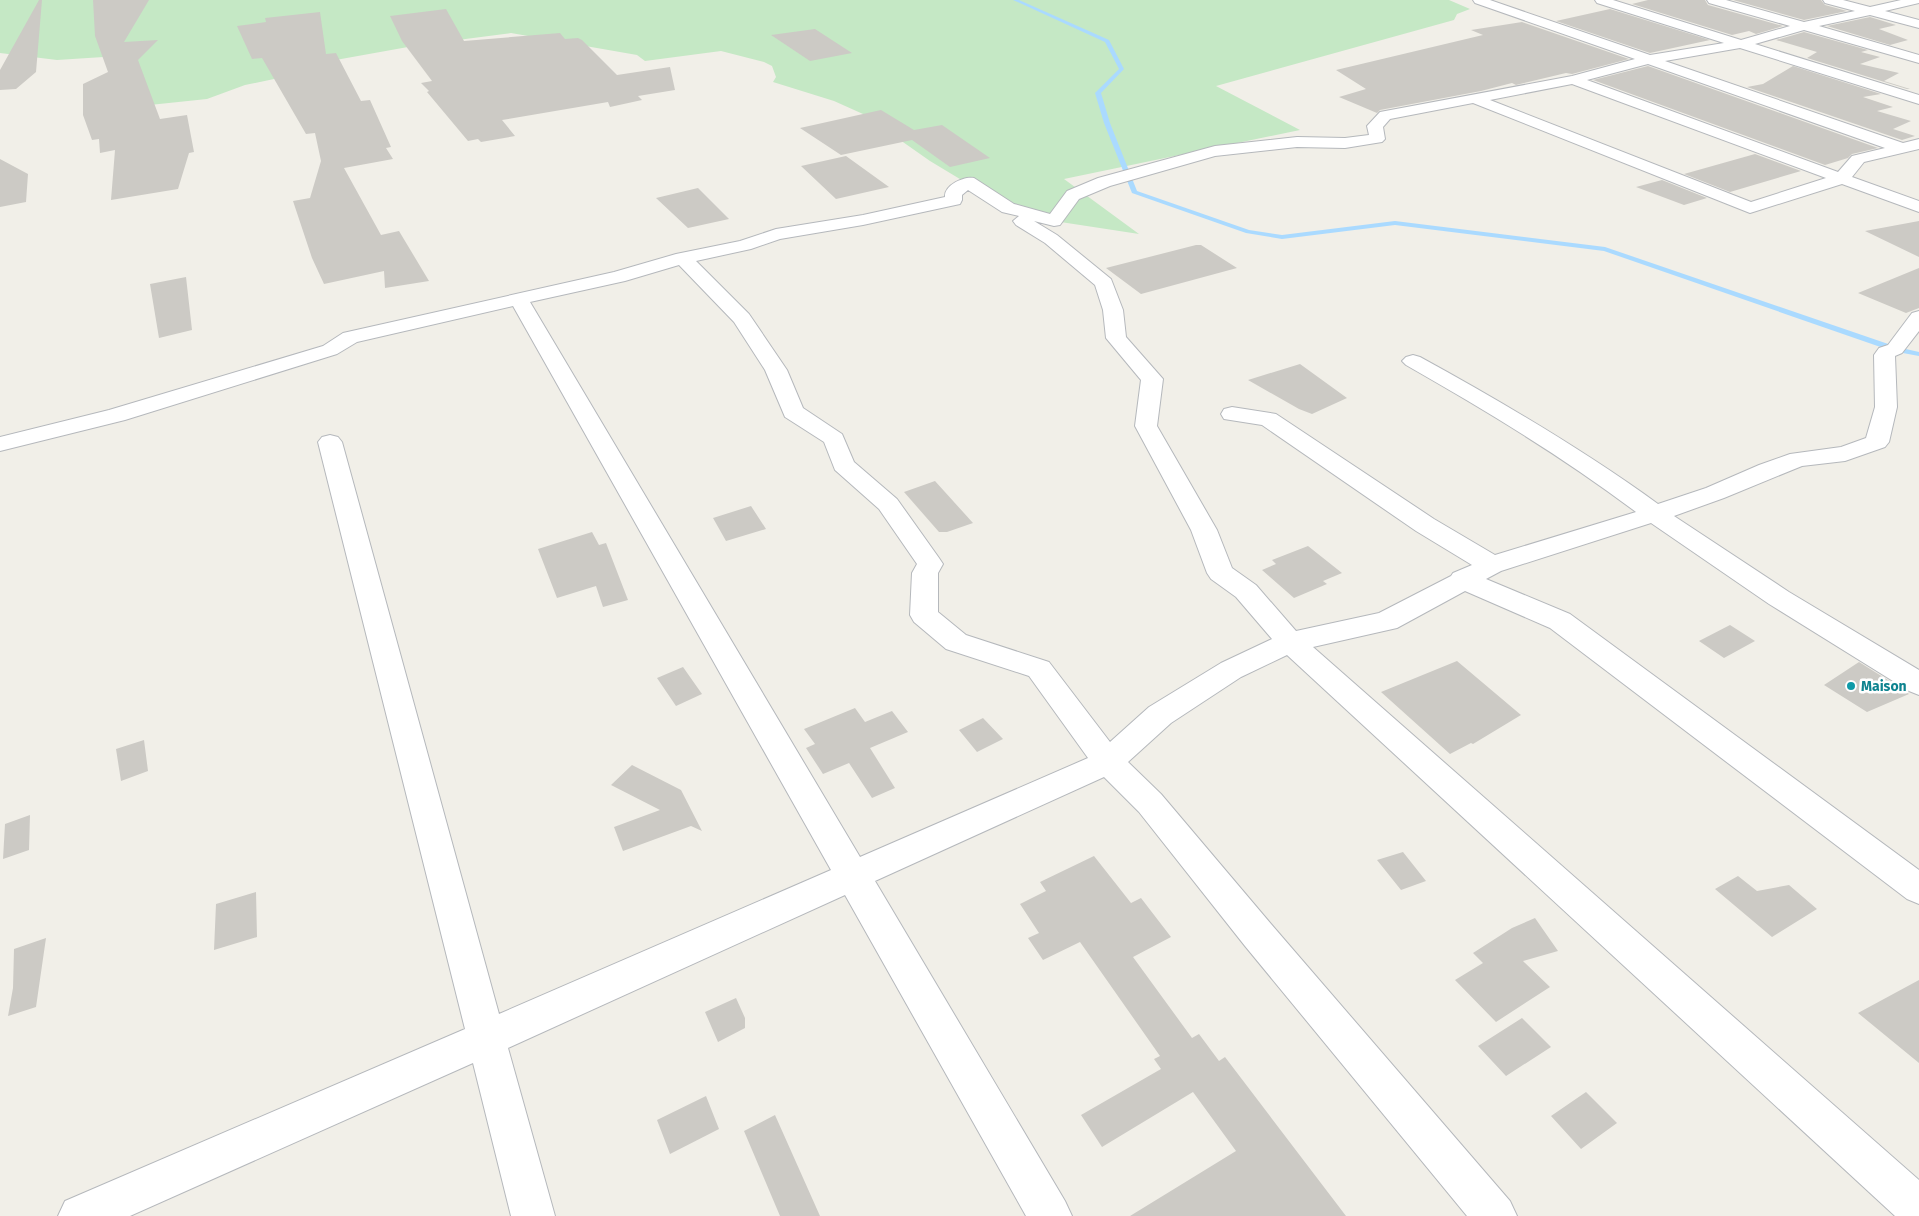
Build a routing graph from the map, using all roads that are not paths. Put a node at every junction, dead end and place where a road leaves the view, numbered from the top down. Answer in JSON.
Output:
{"nodes":[{"id":1,"x":1479,"y":0,"type":"edge"},
{"id":2,"x":1601,"y":0,"type":"edge"},
{"id":3,"x":1714,"y":0,"type":"edge"},
{"id":4,"x":1828,"y":0,"type":"edge"},
{"id":5,"x":1917,"y":0,"type":"edge"},
{"id":6,"x":1868,"y":11,"type":"junction"},
{"id":7,"x":1919,"y":24,"type":"edge"},
{"id":8,"x":1804,"y":26,"type":"junction"},
{"id":9,"x":1741,"y":44,"type":"junction"},
{"id":10,"x":1651,"y":59,"type":"junction"},
{"id":11,"x":1919,"y":59,"type":"edge"},
{"id":12,"x":1573,"y":80,"type":"junction"},
{"id":13,"x":1476,"y":99,"type":"junction"},
{"id":14,"x":1919,"y":100,"type":"edge"},
{"id":15,"x":1919,"y":144,"type":"edge"},
{"id":16,"x":1902,"y":148,"type":"junction"},
{"id":17,"x":1919,"y":154,"type":"edge"},
{"id":18,"x":1841,"y":178,"type":"junction"},
{"id":19,"x":1919,"y":207,"type":"edge"},
{"id":20,"x":1008,"y":208,"type":"junction"},
{"id":21,"x":684,"y":258,"type":"junction"},
{"id":22,"x":519,"y":300,"type":"junction"},
{"id":23,"x":1919,"y":316,"type":"edge"},
{"id":24,"x":1414,"y":361,"type":"dead end"},
{"id":25,"x":1232,"y":414,"type":"dead end"},
{"id":26,"x":330,"y":442,"type":"dead end"},
{"id":27,"x":0,"y":444,"type":"edge"},
{"id":28,"x":1654,"y":514,"type":"junction"},
{"id":29,"x":1492,"y":565,"type":"junction"},
{"id":30,"x":1462,"y":579,"type":"junction"},
{"id":31,"x":1290,"y":642,"type":"junction"},
{"id":32,"x":1919,"y":684,"type":"edge"},
{"id":33,"x":1108,"y":762,"type":"junction"},
{"id":34,"x":852,"y":876,"type":"junction"},
{"id":35,"x":1919,"y":890,"type":"edge"},
{"id":36,"x":486,"y":1039,"type":"junction"},
{"id":37,"x":1913,"y":1207,"type":"edge"},
{"id":38,"x":80,"y":1216,"type":"edge"},
{"id":39,"x":533,"y":1216,"type":"edge"},
{"id":40,"x":1050,"y":1216,"type":"edge"},
{"id":41,"x":1495,"y":1216,"type":"edge"}],
"edges":[{"from":1,"to":10,"type":"street"},
{"from":2,"to":9,"type":"street"},
{"from":3,"to":8,"type":"street"},
{"from":4,"to":6,"type":"street"},
{"from":5,"to":6,"type":"street"},
{"from":6,"to":7,"type":"street"},
{"from":6,"to":8,"type":"street"},
{"from":8,"to":9,"type":"street"},
{"from":8,"to":11,"type":"street"},
{"from":9,"to":10,"type":"street"},
{"from":9,"to":14,"type":"street"},
{"from":10,"to":12,"type":"street"},
{"from":10,"to":16,"type":"street"},
{"from":12,"to":13,"type":"street"},
{"from":12,"to":18,"type":"street"},
{"from":13,"to":18,"type":"street"},
{"from":13,"to":20,"type":"street"},
{"from":15,"to":16,"type":"street"},
{"from":16,"to":17,"type":"street"},
{"from":16,"to":18,"type":"street"},
{"from":18,"to":19,"type":"street"},
{"from":20,"to":21,"type":"street"},
{"from":20,"to":31,"type":"street"},
{"from":21,"to":22,"type":"street"},
{"from":21,"to":33,"type":"street"},
{"from":22,"to":27,"type":"street"},
{"from":22,"to":34,"type":"street"},
{"from":23,"to":28,"type":"street"},
{"from":24,"to":28,"type":"street"},
{"from":25,"to":29,"type":"street"},
{"from":26,"to":36,"type":"street"},
{"from":28,"to":29,"type":"street"},
{"from":28,"to":32,"type":"street"},
{"from":29,"to":30,"type":"street"},
{"from":30,"to":31,"type":"street"},
{"from":30,"to":35,"type":"street"},
{"from":31,"to":33,"type":"street"},
{"from":31,"to":37,"type":"street"},
{"from":33,"to":34,"type":"street"},
{"from":33,"to":41,"type":"street"},
{"from":34,"to":36,"type":"street"},
{"from":34,"to":40,"type":"street"},
{"from":36,"to":38,"type":"street"},
{"from":36,"to":39,"type":"street"}]}
